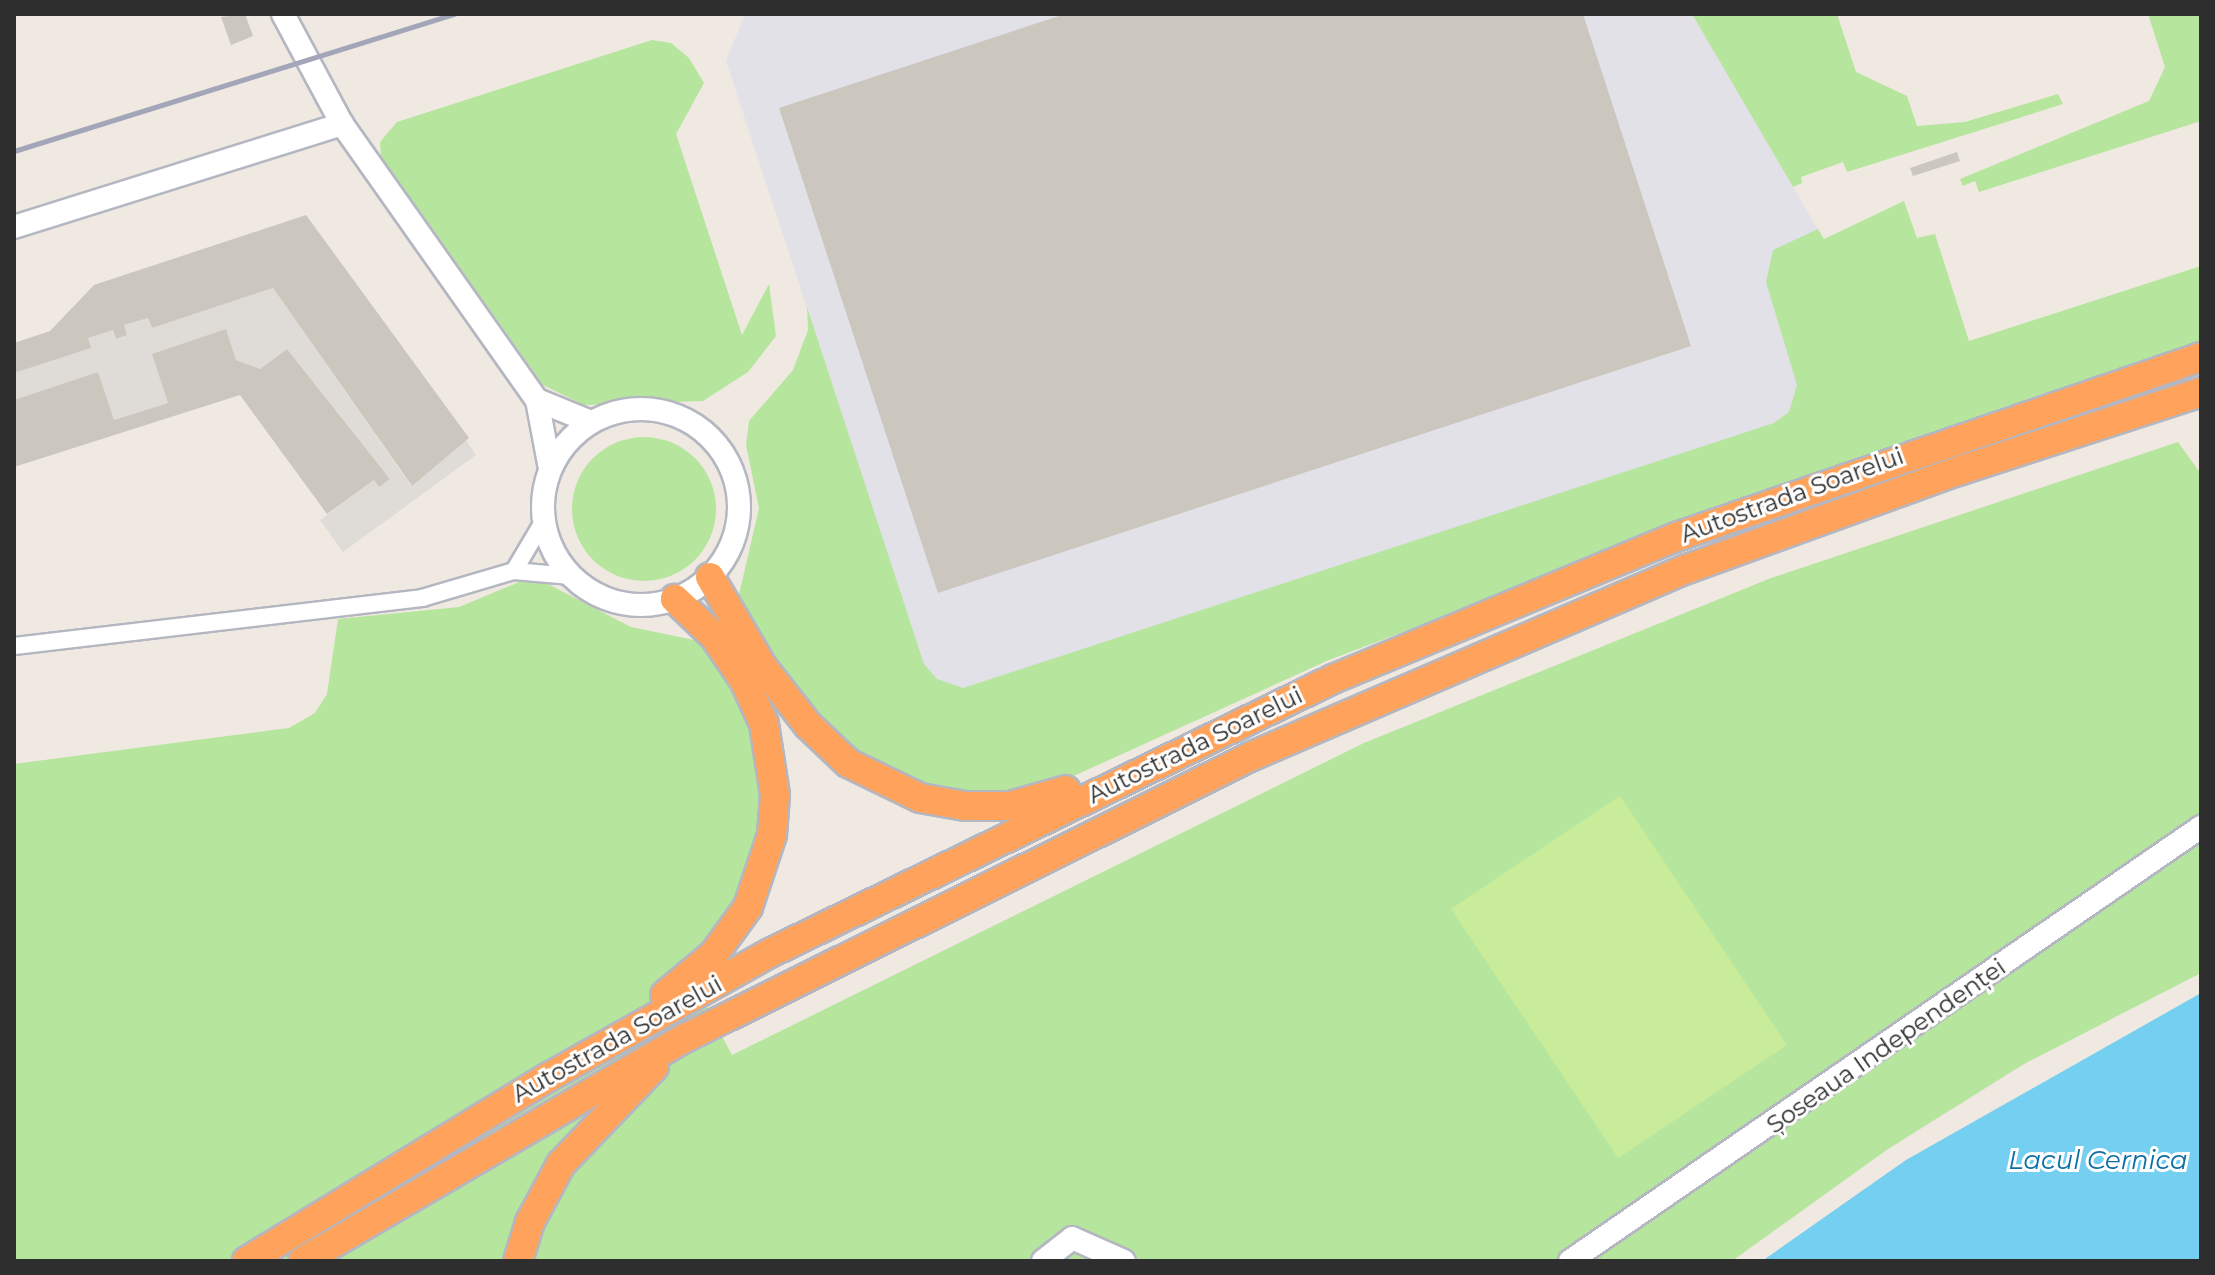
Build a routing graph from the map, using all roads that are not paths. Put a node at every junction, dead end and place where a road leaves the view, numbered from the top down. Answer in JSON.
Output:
{"nodes":[{"id":1,"x":283,"y":14,"type":"edge"},
{"id":2,"x":342,"y":124,"type":"junction"},
{"id":3,"x":14,"y":227,"type":"edge"},
{"id":4,"x":2201,"y":357,"type":"edge"},
{"id":5,"x":2201,"y":392,"type":"edge"},
{"id":6,"x":537,"y":400,"type":"junction"},
{"id":7,"x":591,"y":422,"type":"junction"},
{"id":8,"x":550,"y":469,"type":"junction"},
{"id":9,"x":543,"y":522,"type":"junction"},
{"id":10,"x":514,"y":571,"type":"junction"},
{"id":11,"x":571,"y":576,"type":"junction"},
{"id":12,"x":710,"y":577,"type":"junction"},
{"id":13,"x":675,"y":599,"type":"junction"},
{"id":14,"x":14,"y":646,"type":"edge"},
{"id":15,"x":1244,"y":720,"type":"junction"},
{"id":16,"x":2201,"y":827,"type":"edge"},
{"id":17,"x":687,"y":1037,"type":"junction"},
{"id":18,"x":547,"y":1078,"type":"junction"},
{"id":19,"x":247,"y":1261,"type":"edge"},
{"id":20,"x":303,"y":1261,"type":"edge"},
{"id":21,"x":518,"y":1261,"type":"edge"},
{"id":22,"x":1043,"y":1261,"type":"edge"},
{"id":23,"x":1124,"y":1261,"type":"edge"},
{"id":24,"x":1570,"y":1261,"type":"edge"}],
"edges":[{"from":1,"to":2,"type":"street"},
{"from":2,"to":3,"type":"street"},
{"from":2,"to":6,"type":"street"},
{"from":4,"to":15,"type":"highway","name":"Autostrada Soarelui"},
{"from":5,"to":17,"type":"highway","name":"Autostrada Soarelui"},
{"from":6,"to":7,"type":"street"},
{"from":6,"to":8,"type":"street"},
{"from":7,"to":8,"type":"street"},
{"from":7,"to":12,"type":"street"},
{"from":8,"to":9,"type":"street"},
{"from":9,"to":10,"type":"street"},
{"from":9,"to":11,"type":"street"},
{"from":10,"to":11,"type":"street"},
{"from":10,"to":14,"type":"street"},
{"from":11,"to":13,"type":"street"},
{"from":12,"to":13,"type":"street"},
{"from":12,"to":15,"type":"highway"},
{"from":13,"to":18,"type":"highway"},
{"from":15,"to":18,"type":"highway","name":"Autostrada Soarelui"},
{"from":16,"to":24,"type":"street","name":"Șoseaua Independenței"},
{"from":17,"to":20,"type":"highway","name":"Autostrada Soarelui"},
{"from":17,"to":21,"type":"highway"},
{"from":18,"to":19,"type":"highway","name":"Autostrada Soarelui"},
{"from":22,"to":23,"type":"street"}]}
